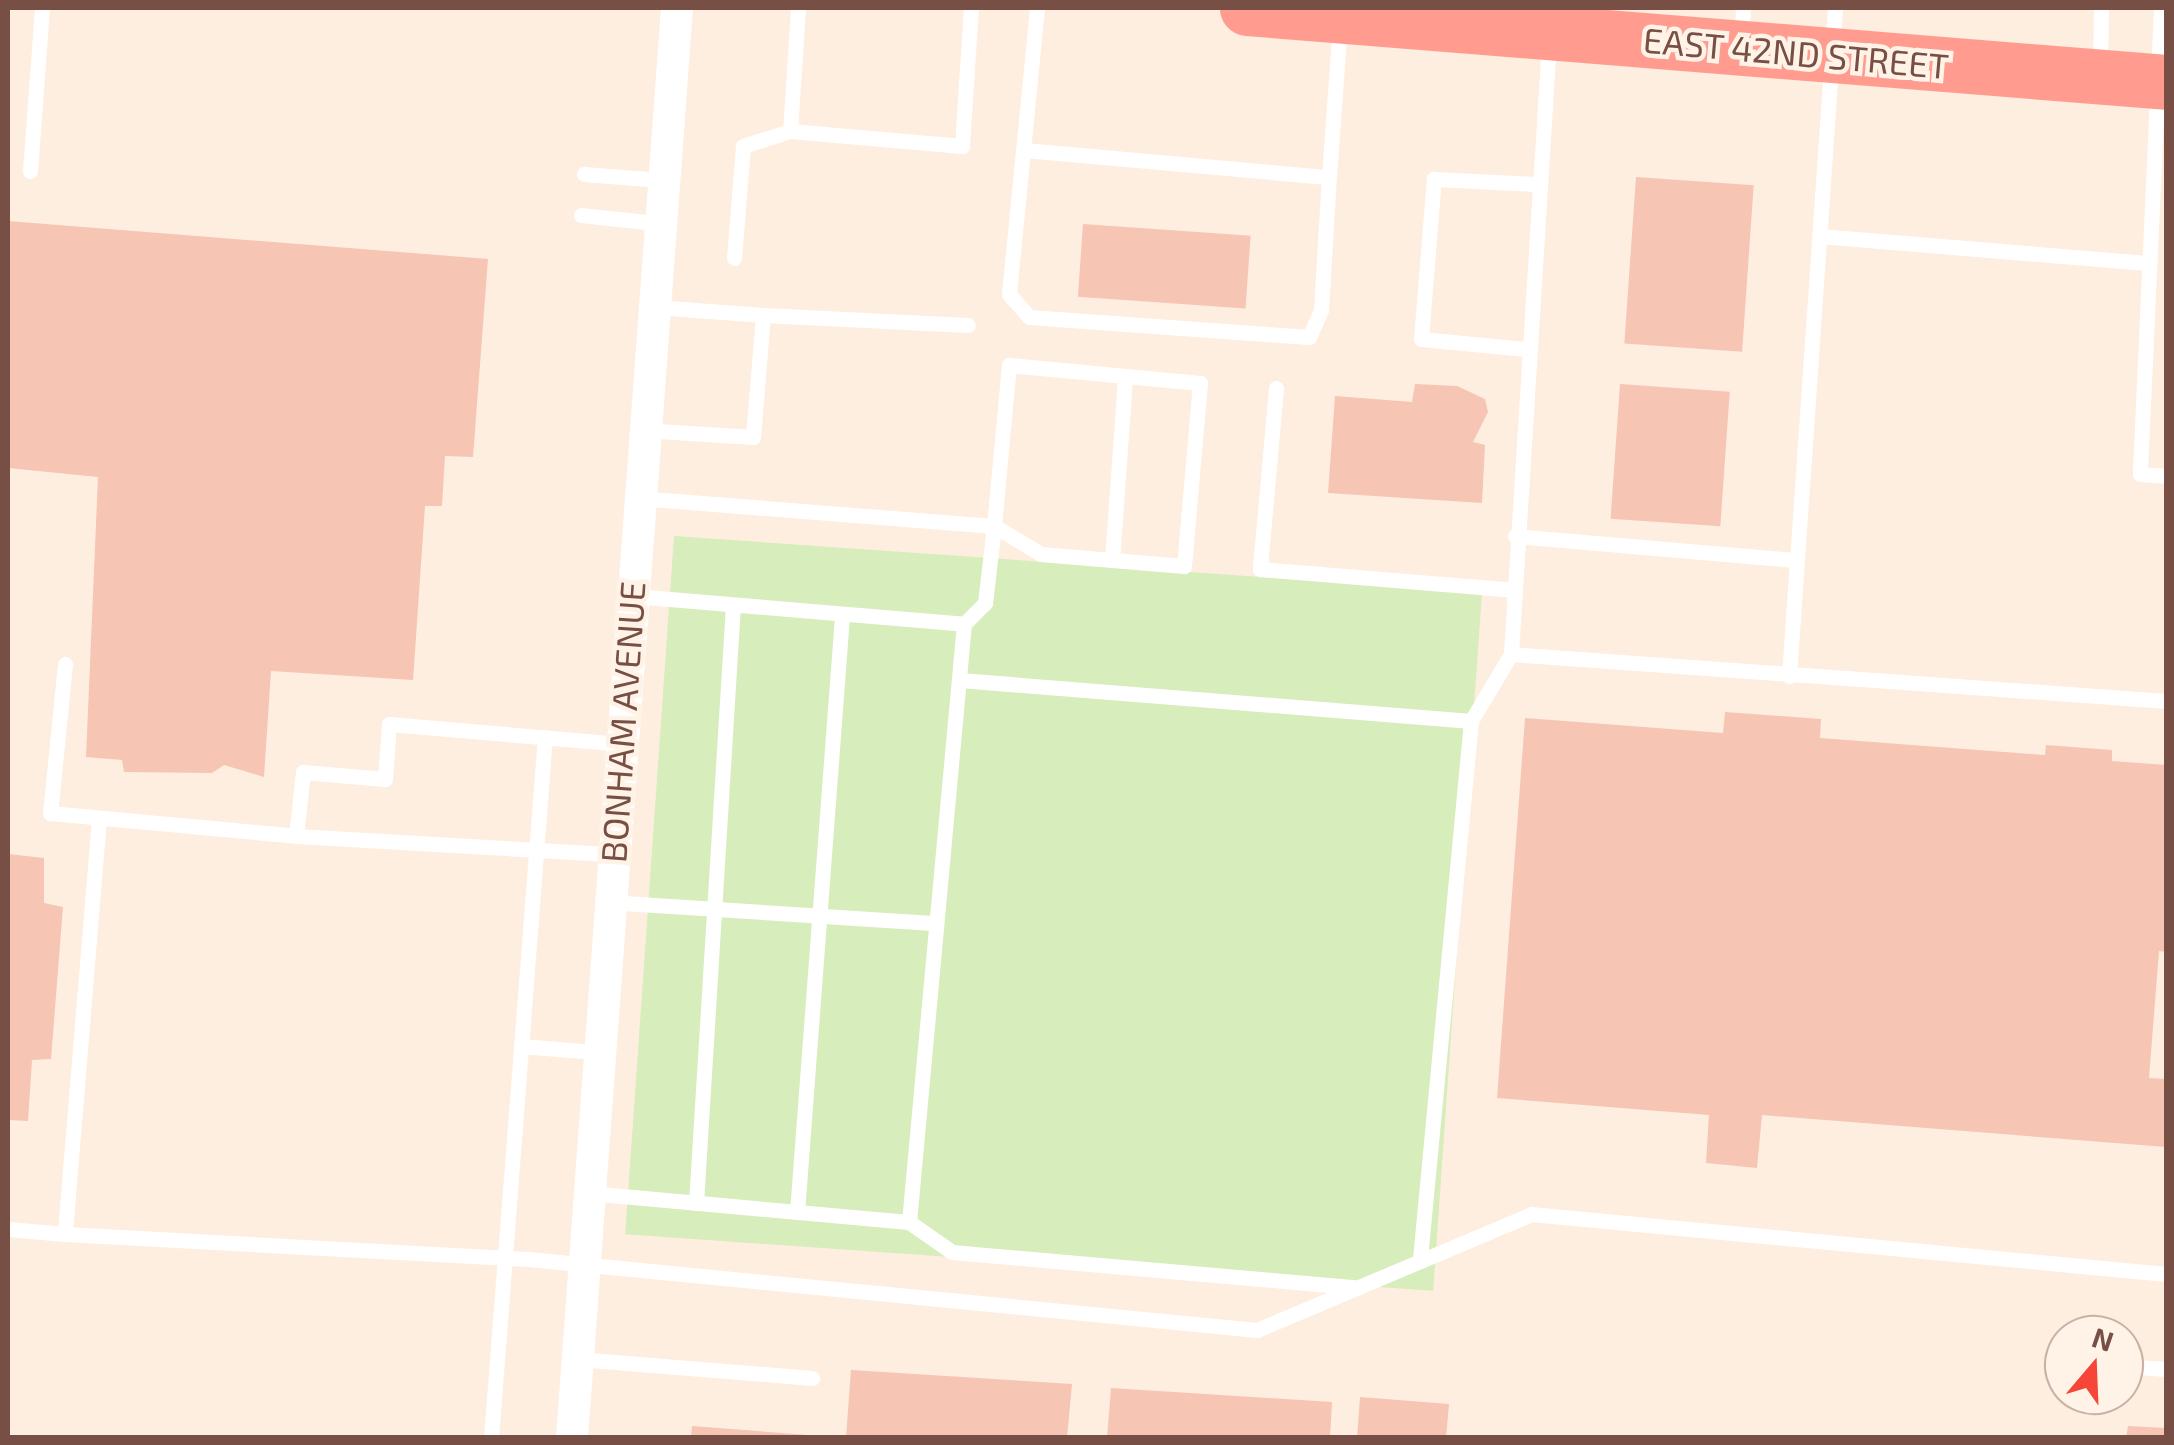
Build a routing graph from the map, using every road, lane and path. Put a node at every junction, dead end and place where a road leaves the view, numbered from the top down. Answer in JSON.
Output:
{"nodes":[{"id":1,"x":42,"y":8,"type":"edge"},
{"id":2,"x":677,"y":8,"type":"edge"},
{"id":3,"x":798,"y":8,"type":"edge"},
{"id":4,"x":972,"y":8,"type":"edge"},
{"id":5,"x":1037,"y":8,"type":"edge"},
{"id":6,"x":1247,"y":8,"type":"edge"},
{"id":7,"x":2101,"y":8,"type":"edge"},
{"id":8,"x":2161,"y":8,"type":"edge"},
{"id":9,"x":1340,"y":15,"type":"junction"},
{"id":10,"x":1473,"y":17,"type":"edge"},
{"id":11,"x":1741,"y":27,"type":"edge"},
{"id":12,"x":1833,"y":31,"type":"edge"},
{"id":13,"x":1550,"y":32,"type":"junction"},
{"id":14,"x":2100,"y":76,"type":"junction"},
{"id":15,"x":2161,"y":81,"type":"edge"},
{"id":16,"x":790,"y":131,"type":"junction"},
{"id":17,"x":1024,"y":150,"type":"junction"},
{"id":18,"x":30,"y":171,"type":"dead end"},
{"id":19,"x":584,"y":174,"type":"dead end"},
{"id":20,"x":1330,"y":177,"type":"junction"},
{"id":21,"x":661,"y":180,"type":"junction"},
{"id":22,"x":1536,"y":184,"type":"junction"},
{"id":23,"x":581,"y":216,"type":"dead end"},
{"id":24,"x":656,"y":223,"type":"junction"},
{"id":25,"x":1819,"y":236,"type":"junction"},
{"id":26,"x":2148,"y":244,"type":"junction"},
{"id":27,"x":2166,"y":245,"type":"edge"},
{"id":28,"x":734,"y":258,"type":"dead end"},
{"id":29,"x":2147,"y":263,"type":"junction"},
{"id":30,"x":651,"y":307,"type":"junction"},
{"id":31,"x":764,"y":315,"type":"junction"},
{"id":32,"x":968,"y":324,"type":"dead end"},
{"id":33,"x":1526,"y":349,"type":"junction"},
{"id":34,"x":1124,"y":377,"type":"junction"},
{"id":35,"x":1276,"y":388,"type":"dead end"},
{"id":36,"x":642,"y":430,"type":"junction"},
{"id":37,"x":2166,"y":476,"type":"edge"},
{"id":38,"x":637,"y":498,"type":"junction"},
{"id":39,"x":994,"y":526,"type":"junction"},
{"id":40,"x":1515,"y":536,"type":"junction"},
{"id":41,"x":1112,"y":560,"type":"junction"},
{"id":42,"x":1797,"y":560,"type":"junction"},
{"id":43,"x":1514,"y":590,"type":"junction"},
{"id":44,"x":632,"y":596,"type":"junction"},
{"id":45,"x":733,"y":605,"type":"junction"},
{"id":46,"x":842,"y":616,"type":"junction"},
{"id":47,"x":964,"y":624,"type":"junction"},
{"id":48,"x":1511,"y":654,"type":"junction"},
{"id":49,"x":65,"y":664,"type":"dead end"},
{"id":50,"x":1789,"y":676,"type":"junction"},
{"id":51,"x":960,"y":680,"type":"junction"},
{"id":52,"x":2166,"y":701,"type":"edge"},
{"id":53,"x":1470,"y":721,"type":"junction"},
{"id":54,"x":545,"y":737,"type":"junction"},
{"id":55,"x":620,"y":744,"type":"junction"},
{"id":56,"x":99,"y":818,"type":"junction"},
{"id":57,"x":296,"y":836,"type":"junction"},
{"id":58,"x":537,"y":847,"type":"junction"},
{"id":59,"x":612,"y":854,"type":"junction"},
{"id":60,"x":608,"y":902,"type":"junction"},
{"id":61,"x":720,"y":908,"type":"junction"},
{"id":62,"x":826,"y":916,"type":"junction"},
{"id":63,"x":932,"y":923,"type":"junction"},
{"id":64,"x":521,"y":1046,"type":"junction"},
{"id":65,"x":595,"y":1052,"type":"junction"},
{"id":66,"x":589,"y":1194,"type":"junction"},
{"id":67,"x":696,"y":1204,"type":"junction"},
{"id":68,"x":797,"y":1212,"type":"junction"},
{"id":69,"x":909,"y":1222,"type":"junction"},
{"id":70,"x":8,"y":1229,"type":"edge"},
{"id":71,"x":65,"y":1234,"type":"junction"},
{"id":72,"x":505,"y":1258,"type":"junction"},
{"id":73,"x":1420,"y":1260,"type":"junction"},
{"id":74,"x":584,"y":1269,"type":"junction"},
{"id":75,"x":2166,"y":1274,"type":"edge"},
{"id":76,"x":1356,"y":1287,"type":"junction"},
{"id":77,"x":577,"y":1358,"type":"junction"},
{"id":78,"x":812,"y":1378,"type":"dead end"},
{"id":79,"x":491,"y":1438,"type":"edge"},
{"id":80,"x":572,"y":1438,"type":"edge"}],
"edges":[{"from":1,"to":18,"type":"lane"},
{"from":2,"to":21,"type":"street","name":"BONHAM AVENUE"},
{"from":3,"to":16,"type":"lane"},
{"from":4,"to":16,"type":"lane"},
{"from":5,"to":17,"type":"lane"},
{"from":6,"to":9,"type":"highway","name":"EAST 42ND STREET"},
{"from":7,"to":14,"type":"lane"},
{"from":8,"to":15,"type":"lane"},
{"from":9,"to":10,"type":"highway","name":"EAST 42ND STREET"},
{"from":9,"to":20,"type":"lane"},
{"from":10,"to":13,"type":"highway","name":"EAST 42ND STREET"},
{"from":11,"to":12,"type":"highway","name":"EAST 42ND STREET"},
{"from":11,"to":13,"type":"highway","name":"EAST 42ND STREET"},
{"from":12,"to":14,"type":"highway","name":"EAST 42ND STREET"},
{"from":12,"to":25,"type":"lane"},
{"from":13,"to":22,"type":"lane"},
{"from":14,"to":15,"type":"highway","name":"EAST 42ND STREET"},
{"from":15,"to":26,"type":"lane"},
{"from":16,"to":28,"type":"lane"},
{"from":17,"to":20,"type":"lane"},
{"from":17,"to":20,"type":"lane"},
{"from":19,"to":21,"type":"lane"},
{"from":21,"to":24,"type":"street","name":"BONHAM AVENUE"},
{"from":22,"to":33,"type":"lane"},
{"from":22,"to":33,"type":"lane"},
{"from":23,"to":24,"type":"lane"},
{"from":24,"to":30,"type":"street","name":"BONHAM AVENUE"},
{"from":25,"to":29,"type":"lane"},
{"from":25,"to":42,"type":"lane"},
{"from":26,"to":27,"type":"lane"},
{"from":26,"to":29,"type":"lane"},
{"from":29,"to":37,"type":"lane"},
{"from":30,"to":31,"type":"lane"},
{"from":30,"to":36,"type":"street","name":"BONHAM AVENUE"},
{"from":31,"to":32,"type":"lane"},
{"from":31,"to":36,"type":"lane"},
{"from":33,"to":40,"type":"lane"},
{"from":34,"to":39,"type":"lane"},
{"from":34,"to":41,"type":"lane"},
{"from":34,"to":41,"type":"lane"},
{"from":35,"to":43,"type":"lane"},
{"from":36,"to":38,"type":"street","name":"BONHAM AVENUE"},
{"from":38,"to":39,"type":"lane"},
{"from":38,"to":44,"type":"street","name":"BONHAM AVENUE"},
{"from":39,"to":41,"type":"lane"},
{"from":39,"to":47,"type":"lane"},
{"from":40,"to":42,"type":"lane"},
{"from":40,"to":43,"type":"lane"},
{"from":42,"to":50,"type":"lane"},
{"from":43,"to":48,"type":"lane"},
{"from":44,"to":45,"type":"lane"},
{"from":44,"to":55,"type":"street","name":"BONHAM AVENUE"},
{"from":45,"to":46,"type":"lane"},
{"from":45,"to":61,"type":"lane"},
{"from":46,"to":47,"type":"lane"},
{"from":46,"to":62,"type":"lane"},
{"from":47,"to":51,"type":"lane"},
{"from":48,"to":50,"type":"lane"},
{"from":48,"to":53,"type":"lane"},
{"from":49,"to":56,"type":"lane"},
{"from":50,"to":52,"type":"lane"},
{"from":51,"to":53,"type":"lane"},
{"from":51,"to":63,"type":"lane"},
{"from":53,"to":73,"type":"lane"},
{"from":54,"to":55,"type":"lane"},
{"from":54,"to":57,"type":"lane"},
{"from":54,"to":58,"type":"lane"},
{"from":55,"to":59,"type":"street","name":"BONHAM AVENUE"},
{"from":56,"to":57,"type":"lane"},
{"from":56,"to":71,"type":"lane"},
{"from":57,"to":58,"type":"lane"},
{"from":58,"to":59,"type":"lane"},
{"from":58,"to":64,"type":"lane"},
{"from":59,"to":60,"type":"street","name":"BONHAM AVENUE"},
{"from":60,"to":61,"type":"lane"},
{"from":60,"to":65,"type":"street","name":"BONHAM AVENUE"},
{"from":61,"to":62,"type":"lane"},
{"from":61,"to":67,"type":"lane"},
{"from":62,"to":63,"type":"lane"},
{"from":62,"to":68,"type":"lane"},
{"from":63,"to":69,"type":"lane"},
{"from":64,"to":65,"type":"lane"},
{"from":64,"to":72,"type":"lane"},
{"from":65,"to":66,"type":"street","name":"BONHAM AVENUE"},
{"from":66,"to":67,"type":"lane"},
{"from":66,"to":74,"type":"street","name":"BONHAM AVENUE"},
{"from":67,"to":68,"type":"lane"},
{"from":68,"to":69,"type":"lane"},
{"from":69,"to":76,"type":"lane"},
{"from":70,"to":71,"type":"lane"},
{"from":71,"to":72,"type":"lane"},
{"from":72,"to":74,"type":"lane"},
{"from":72,"to":79,"type":"lane"},
{"from":73,"to":75,"type":"lane"},
{"from":73,"to":76,"type":"lane"},
{"from":74,"to":76,"type":"lane"},
{"from":74,"to":77,"type":"street","name":"BONHAM AVENUE"},
{"from":77,"to":78,"type":"lane"},
{"from":77,"to":80,"type":"street","name":"BONHAM AVENUE"}]}
